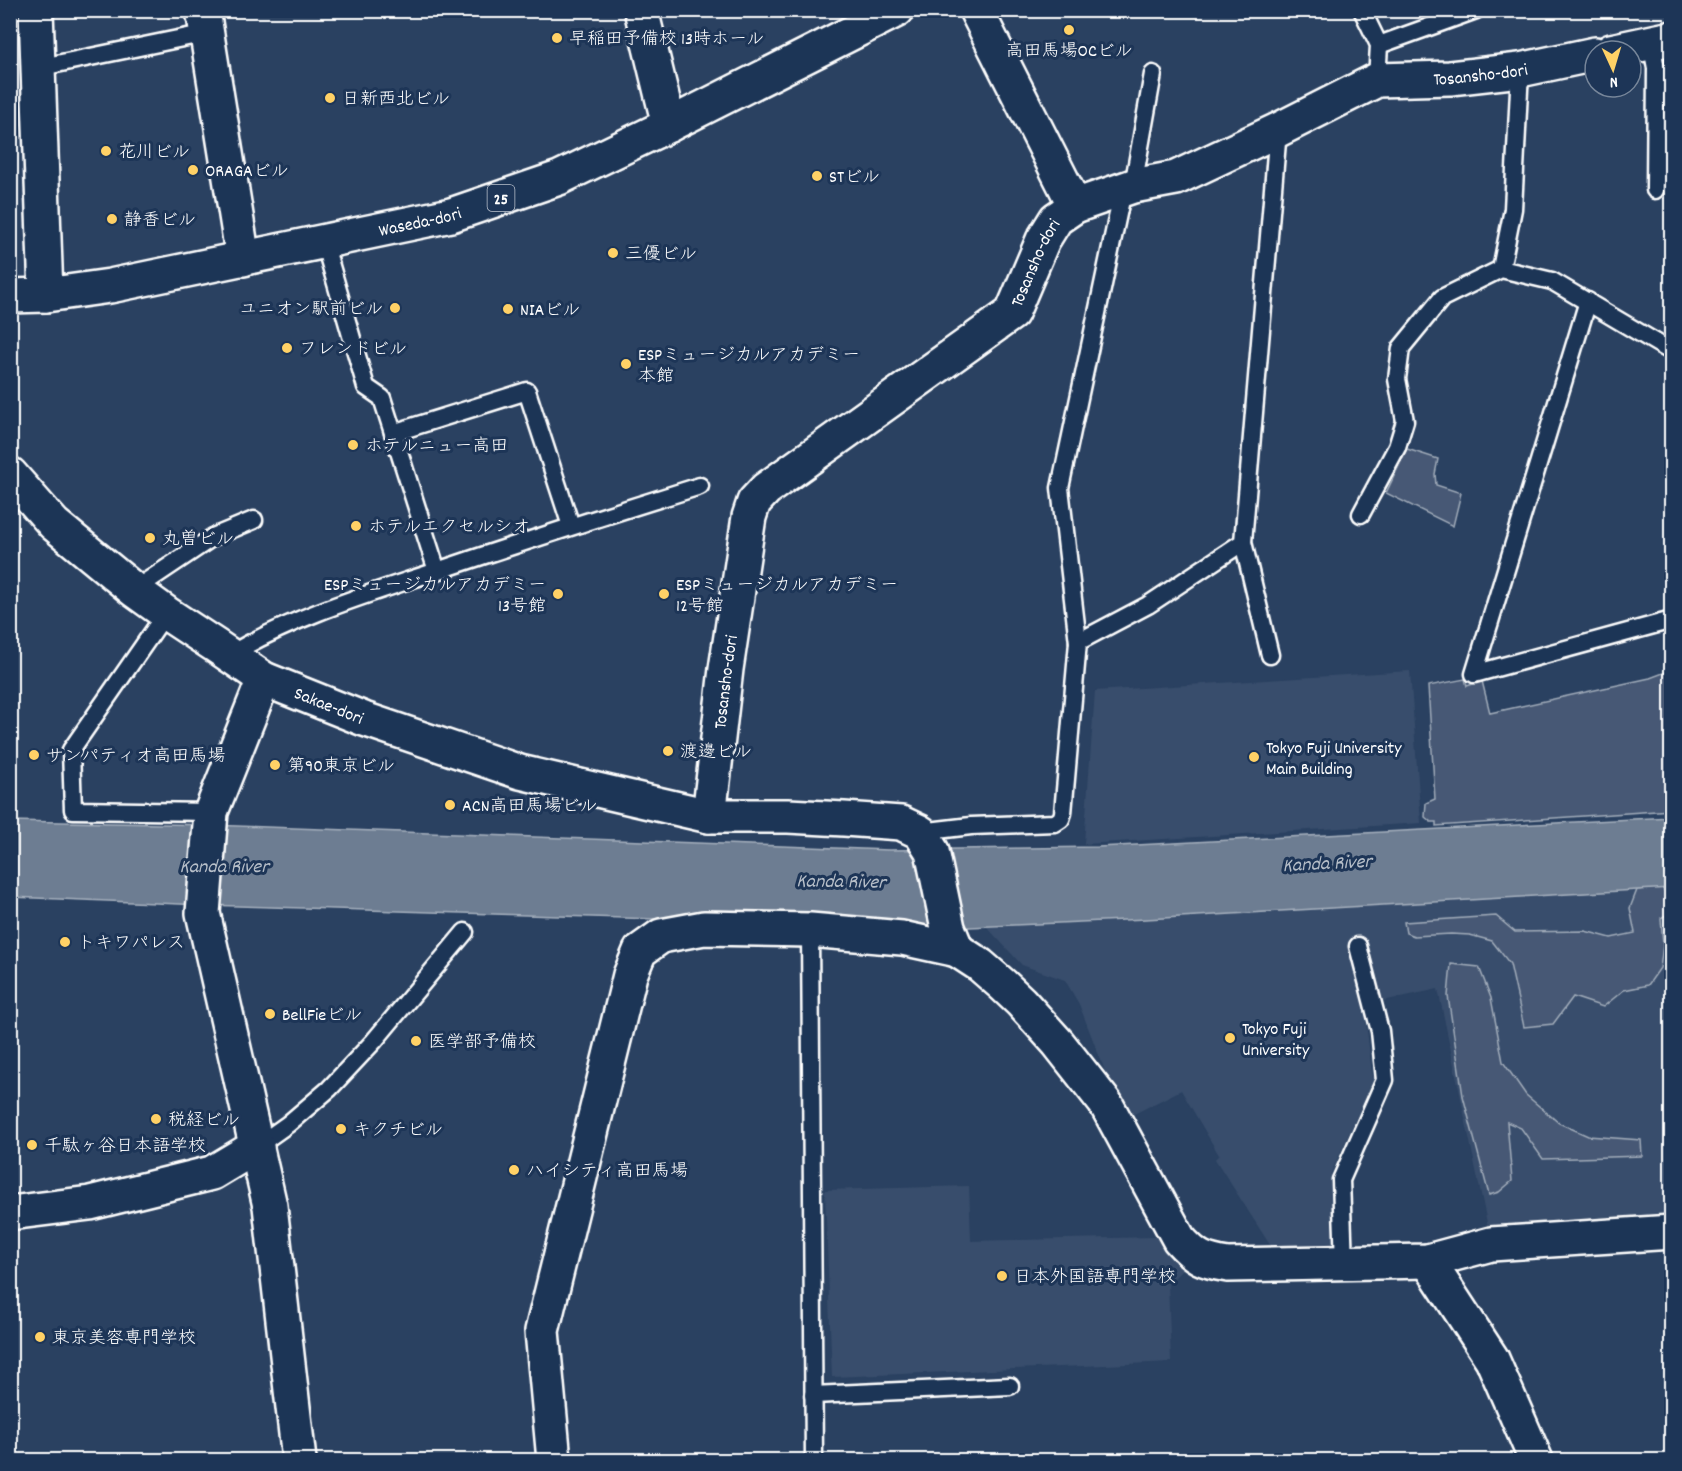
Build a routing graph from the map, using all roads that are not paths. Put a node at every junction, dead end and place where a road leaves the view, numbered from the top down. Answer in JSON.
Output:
{"nodes":[{"id":1,"x":36,"y":10,"type":"edge"},
{"id":2,"x":641,"y":10,"type":"edge"},
{"id":3,"x":976,"y":10,"type":"edge"},
{"id":4,"x":1362,"y":10,"type":"edge"},
{"id":5,"x":1476,"y":10,"type":"edge"},
{"id":6,"x":890,"y":12,"type":"edge"},
{"id":7,"x":205,"y":22,"type":"edge"},
{"id":8,"x":1661,"y":40,"type":"edge"},
{"id":9,"x":1643,"y":44,"type":"edge"},
{"id":10,"x":1379,"y":45,"type":"junction"},
{"id":11,"x":1583,"y":57,"type":"edge"},
{"id":12,"x":37,"y":68,"type":"junction"},
{"id":13,"x":1520,"y":70,"type":"junction"},
{"id":14,"x":1153,"y":74,"type":"dead end"},
{"id":15,"x":1377,"y":80,"type":"junction"},
{"id":16,"x":669,"y":125,"type":"junction"},
{"id":17,"x":1278,"y":130,"type":"junction"},
{"id":18,"x":1128,"y":188,"type":"junction"},
{"id":19,"x":1655,"y":190,"type":"dead end"},
{"id":20,"x":1075,"y":206,"type":"junction"},
{"id":21,"x":324,"y":242,"type":"junction"},
{"id":22,"x":243,"y":259,"type":"junction"},
{"id":23,"x":1501,"y":269,"type":"junction"},
{"id":24,"x":10,"y":296,"type":"edge"},
{"id":25,"x":46,"y":296,"type":"junction"},
{"id":26,"x":1588,"y":301,"type":"junction"},
{"id":27,"x":1671,"y":352,"type":"edge"},
{"id":28,"x":393,"y":433,"type":"junction"},
{"id":29,"x":10,"y":474,"type":"edge"},
{"id":30,"x":700,"y":486,"type":"dead end"},
{"id":31,"x":1361,"y":514,"type":"dead end"},
{"id":32,"x":254,"y":520,"type":"dead end"},
{"id":33,"x":571,"y":526,"type":"junction"},
{"id":34,"x":1244,"y":542,"type":"junction"},
{"id":35,"x":437,"y":571,"type":"junction"},
{"id":36,"x":134,"y":590,"type":"junction"},
{"id":37,"x":166,"y":613,"type":"junction"},
{"id":38,"x":1671,"y":620,"type":"edge"},
{"id":39,"x":1078,"y":642,"type":"junction"},
{"id":40,"x":229,"y":655,"type":"junction"},
{"id":41,"x":1269,"y":655,"type":"dead end"},
{"id":42,"x":264,"y":680,"type":"junction"},
{"id":43,"x":709,"y":816,"type":"junction"},
{"id":44,"x":211,"y":818,"type":"junction"},
{"id":45,"x":926,"y":841,"type":"junction"},
{"id":46,"x":810,"y":930,"type":"junction"},
{"id":47,"x":465,"y":932,"type":"dead end"},
{"id":48,"x":952,"y":939,"type":"junction"},
{"id":49,"x":1358,"y":946,"type":"dead end"},
{"id":50,"x":256,"y":1146,"type":"junction"},
{"id":51,"x":10,"y":1214,"type":"edge"},
{"id":52,"x":1671,"y":1232,"type":"edge"},
{"id":53,"x":1428,"y":1261,"type":"junction"},
{"id":54,"x":1344,"y":1263,"type":"junction"},
{"id":55,"x":1010,"y":1386,"type":"dead end"},
{"id":56,"x":813,"y":1395,"type":"junction"},
{"id":57,"x":299,"y":1461,"type":"edge"},
{"id":58,"x":554,"y":1461,"type":"edge"},
{"id":59,"x":814,"y":1461,"type":"edge"},
{"id":60,"x":1536,"y":1461,"type":"edge"}],
"edges":[{"from":1,"to":12,"type":"street"},
{"from":2,"to":16,"type":"street"},
{"from":3,"to":20,"type":"street"},
{"from":4,"to":10,"type":"lane"},
{"from":5,"to":10,"type":"lane"},
{"from":6,"to":16,"type":"street","name":"Waseda-dori","number":"25"},
{"from":7,"to":12,"type":"lane"},
{"from":7,"to":22,"type":"street"},
{"from":8,"to":9,"type":"street"},
{"from":8,"to":19,"type":"lane"},
{"from":10,"to":15,"type":"lane"},
{"from":11,"to":13,"type":"street","name":"Tosansho-dori"},
{"from":12,"to":25,"type":"street"},
{"from":13,"to":15,"type":"street","name":"Tosansho-dori"},
{"from":13,"to":23,"type":"lane"},
{"from":14,"to":18,"type":"lane"},
{"from":15,"to":17,"type":"street","name":"Tosansho-dori"},
{"from":16,"to":21,"type":"street","name":"Waseda-dori","number":"25"},
{"from":17,"to":18,"type":"street","name":"Tosansho-dori"},
{"from":17,"to":34,"type":"lane"},
{"from":18,"to":20,"type":"street","name":"Tosansho-dori"},
{"from":18,"to":39,"type":"lane"},
{"from":20,"to":43,"type":"street","name":"Tosansho-dori"},
{"from":21,"to":22,"type":"street","name":"Waseda-dori","number":"25"},
{"from":21,"to":28,"type":"lane"},
{"from":22,"to":25,"type":"street","name":"Waseda-dori","number":"25"},
{"from":23,"to":26,"type":"lane"},
{"from":23,"to":31,"type":"lane"},
{"from":24,"to":25,"type":"street","name":"Waseda-dori","number":"25"},
{"from":26,"to":27,"type":"lane"},
{"from":26,"to":38,"type":"lane"},
{"from":28,"to":33,"type":"lane"},
{"from":28,"to":35,"type":"lane"},
{"from":29,"to":36,"type":"street","name":"Sakae-dori"},
{"from":30,"to":33,"type":"lane"},
{"from":32,"to":36,"type":"lane"},
{"from":33,"to":35,"type":"lane"},
{"from":34,"to":39,"type":"lane"},
{"from":34,"to":41,"type":"lane"},
{"from":35,"to":40,"type":"lane"},
{"from":36,"to":37,"type":"street","name":"Sakae-dori"},
{"from":37,"to":40,"type":"street","name":"Sakae-dori"},
{"from":37,"to":44,"type":"lane"},
{"from":39,"to":45,"type":"lane"},
{"from":40,"to":42,"type":"street","name":"Sakae-dori"},
{"from":42,"to":43,"type":"street","name":"Sakae-dori"},
{"from":42,"to":44,"type":"street"},
{"from":43,"to":45,"type":"street","name":"Sakae-dori"},
{"from":44,"to":50,"type":"street"},
{"from":45,"to":48,"type":"street"},
{"from":46,"to":48,"type":"street"},
{"from":46,"to":56,"type":"lane"},
{"from":46,"to":58,"type":"street"},
{"from":47,"to":50,"type":"lane"},
{"from":48,"to":54,"type":"street"},
{"from":49,"to":54,"type":"lane"},
{"from":50,"to":51,"type":"street"},
{"from":50,"to":57,"type":"street"},
{"from":52,"to":53,"type":"street"},
{"from":53,"to":54,"type":"street"},
{"from":53,"to":60,"type":"street"},
{"from":55,"to":56,"type":"lane"},
{"from":56,"to":59,"type":"lane"}]}
